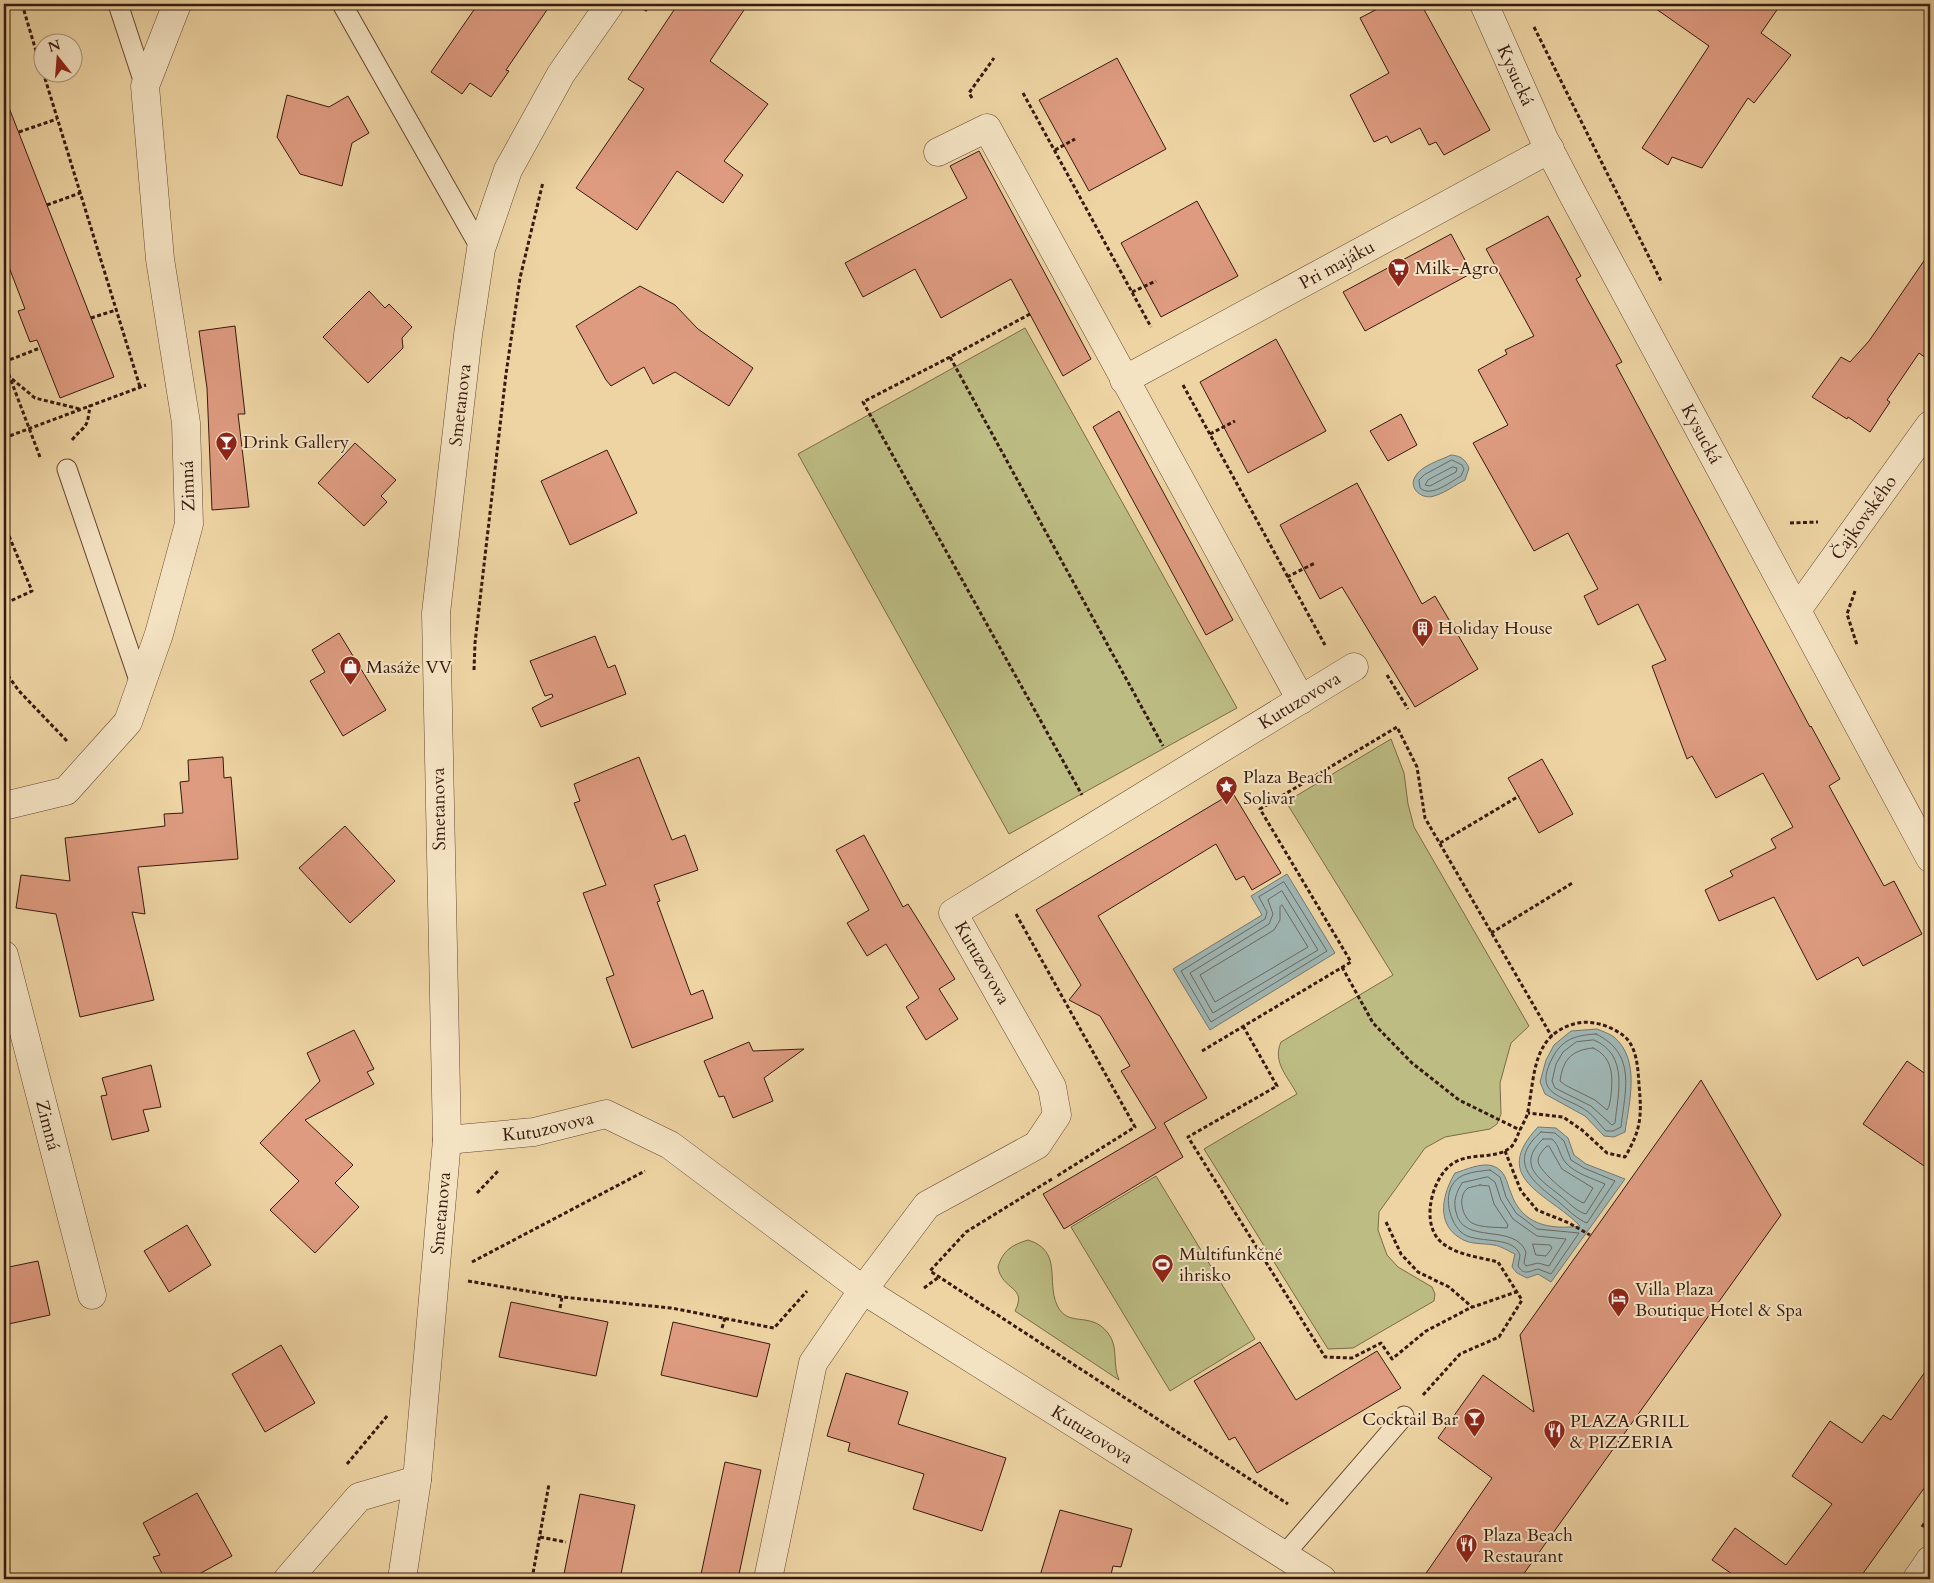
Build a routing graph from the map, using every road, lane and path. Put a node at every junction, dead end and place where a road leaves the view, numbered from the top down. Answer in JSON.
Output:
{"nodes":[{"id":1,"x":22,"y":4,"type":"edge"},
{"id":2,"x":118,"y":4,"type":"edge"},
{"id":3,"x":177,"y":4,"type":"edge"},
{"id":4,"x":342,"y":4,"type":"edge"},
{"id":5,"x":610,"y":4,"type":"edge"},
{"id":6,"x":1484,"y":4,"type":"edge"},
{"id":7,"x":1532,"y":21,"type":"dead end"},
{"id":8,"x":32,"y":36,"type":"edge"},
{"id":9,"x":46,"y":82,"type":"edge"},
{"id":10,"x":145,"y":86,"type":"junction"},
{"id":11,"x":57,"y":119,"type":"junction"},
{"id":12,"x":19,"y":132,"type":"dead end"},
{"id":13,"x":1075,"y":139,"type":"dead end"},
{"id":14,"x":1550,"y":149,"type":"junction"},
{"id":15,"x":1055,"y":150,"type":"dead end"},
{"id":16,"x":938,"y":152,"type":"dead end"},
{"id":17,"x":80,"y":193,"type":"junction"},
{"id":18,"x":47,"y":205,"type":"dead end"},
{"id":19,"x":481,"y":249,"type":"junction"},
{"id":20,"x":1156,"y":281,"type":"dead end"},
{"id":21,"x":1664,"y":286,"type":"dead end"},
{"id":22,"x":1132,"y":292,"type":"dead end"},
{"id":23,"x":116,"y":310,"type":"junction"},
{"id":24,"x":1030,"y":314,"type":"dead end"},
{"id":25,"x":91,"y":318,"type":"dead end"},
{"id":26,"x":40,"y":348,"type":"dead end"},
{"id":27,"x":950,"y":357,"type":"junction"},
{"id":28,"x":4,"y":362,"type":"edge"},
{"id":29,"x":10,"y":378,"type":"junction"},
{"id":30,"x":1124,"y":380,"type":"junction"},
{"id":31,"x":90,"y":405,"type":"junction"},
{"id":32,"x":81,"y":409,"type":"junction"},
{"id":33,"x":1235,"y":421,"type":"dead end"},
{"id":34,"x":1930,"y":425,"type":"edge"},
{"id":35,"x":29,"y":428,"type":"junction"},
{"id":36,"x":1210,"y":434,"type":"dead end"},
{"id":37,"x":4,"y":438,"type":"edge"},
{"id":38,"x":70,"y":443,"type":"dead end"},
{"id":39,"x":41,"y":462,"type":"dead end"},
{"id":40,"x":67,"y":469,"type":"dead end"},
{"id":41,"x":1821,"y":522,"type":"dead end"},
{"id":42,"x":1782,"y":523,"type":"dead end"},
{"id":43,"x":4,"y":524,"type":"edge"},
{"id":44,"x":1315,"y":563,"type":"dead end"},
{"id":45,"x":1287,"y":577,"type":"dead end"},
{"id":46,"x":1857,"y":587,"type":"dead end"},
{"id":47,"x":4,"y":604,"type":"edge"},
{"id":48,"x":1797,"y":610,"type":"junction"},
{"id":49,"x":1859,"y":652,"type":"dead end"},
{"id":50,"x":1354,"y":667,"type":"dead end"},
{"id":51,"x":4,"y":670,"type":"edge"},
{"id":52,"x":141,"y":686,"type":"junction"},
{"id":53,"x":1301,"y":700,"type":"junction"},
{"id":54,"x":91,"y":764,"type":"junction"},
{"id":55,"x":1178,"y":775,"type":"junction"},
{"id":56,"x":1518,"y":796,"type":"dead end"},
{"id":57,"x":4,"y":806,"type":"edge"},
{"id":58,"x":1098,"y":824,"type":"junction"},
{"id":59,"x":1440,"y":843,"type":"junction"},
{"id":60,"x":1930,"y":858,"type":"edge"},
{"id":61,"x":1574,"y":882,"type":"dead end"},
{"id":62,"x":1000,"y":885,"type":"junction"},
{"id":63,"x":1491,"y":933,"type":"junction"},
{"id":64,"x":4,"y":955,"type":"edge"},
{"id":65,"x":1342,"y":967,"type":"junction"},
{"id":66,"x":1243,"y":1026,"type":"junction"},
{"id":67,"x":1552,"y":1037,"type":"junction"},
{"id":68,"x":1202,"y":1050,"type":"dead end"},
{"id":69,"x":1528,"y":1113,"type":"junction"},
{"id":70,"x":1520,"y":1130,"type":"junction"},
{"id":71,"x":447,"y":1140,"type":"junction"},
{"id":72,"x":1505,"y":1151,"type":"junction"},
{"id":73,"x":503,"y":1166,"type":"dead end"},
{"id":74,"x":652,"y":1168,"type":"dead end"},
{"id":75,"x":473,"y":1197,"type":"dead end"},
{"id":76,"x":1386,"y":1222,"type":"dead end"},
{"id":77,"x":1590,"y":1235,"type":"dead end"},
{"id":78,"x":467,"y":1265,"type":"dead end"},
{"id":79,"x":465,"y":1280,"type":"dead end"},
{"id":80,"x":811,"y":1286,"type":"dead end"},
{"id":81,"x":863,"y":1290,"type":"junction"},
{"id":82,"x":1516,"y":1292,"type":"junction"},
{"id":83,"x":92,"y":1295,"type":"dead end"},
{"id":84,"x":562,"y":1297,"type":"junction"},
{"id":85,"x":1472,"y":1307,"type":"junction"},
{"id":86,"x":560,"y":1308,"type":"dead end"},
{"id":87,"x":725,"y":1318,"type":"junction"},
{"id":88,"x":722,"y":1328,"type":"dead end"},
{"id":89,"x":390,"y":1411,"type":"dead end"},
{"id":90,"x":1404,"y":1416,"type":"joint"},
{"id":91,"x":346,"y":1465,"type":"dead end"},
{"id":92,"x":418,"y":1480,"type":"junction"},
{"id":93,"x":549,"y":1484,"type":"dead end"},
{"id":94,"x":1314,"y":1520,"type":"junction"},
{"id":95,"x":540,"y":1537,"type":"junction"},
{"id":96,"x":566,"y":1542,"type":"dead end"},
{"id":97,"x":1284,"y":1555,"type":"junction"},
{"id":98,"x":1930,"y":1560,"type":"edge"},
{"id":99,"x":288,"y":1579,"type":"edge"},
{"id":100,"x":402,"y":1579,"type":"edge"},
{"id":101,"x":532,"y":1579,"type":"edge"},
{"id":102,"x":768,"y":1579,"type":"edge"},
{"id":103,"x":1322,"y":1579,"type":"edge"},
{"id":104,"x":1917,"y":1579,"type":"edge"}],
"edges":[{"from":1,"to":8,"type":"path"},
{"from":2,"to":10,"type":"lane","name":"Zimná"},
{"from":3,"to":10,"type":"street","name":"Zimná"},
{"from":4,"to":19,"type":"lane"},
{"from":5,"to":19,"type":"street","name":"Smetanova"},
{"from":6,"to":14,"type":"street","name":"Kysucká"},
{"from":7,"to":21,"type":"path"},
{"from":9,"to":11,"type":"path"},
{"from":10,"to":52,"type":"street","name":"Zimná"},
{"from":11,"to":12,"type":"path"},
{"from":11,"to":17,"type":"path"},
{"from":13,"to":15,"type":"path"},
{"from":14,"to":30,"type":"street","name":"Pri majáku"},
{"from":14,"to":48,"type":"street","name":"Kysucká"},
{"from":16,"to":30,"type":"street"},
{"from":17,"to":18,"type":"path"},
{"from":17,"to":23,"type":"path"},
{"from":19,"to":71,"type":"street","name":"Smetanova"},
{"from":20,"to":22,"type":"path"},
{"from":23,"to":25,"type":"path"},
{"from":23,"to":31,"type":"path"},
{"from":24,"to":27,"type":"path"},
{"from":26,"to":28,"type":"path"},
{"from":27,"to":55,"type":"path"},
{"from":27,"to":58,"type":"path"},
{"from":28,"to":29,"type":"path"},
{"from":29,"to":32,"type":"path"},
{"from":29,"to":35,"type":"path"},
{"from":30,"to":53,"type":"street"},
{"from":31,"to":32,"type":"path"},
{"from":31,"to":38,"type":"path"},
{"from":32,"to":35,"type":"path"},
{"from":33,"to":36,"type":"path"},
{"from":34,"to":48,"type":"street","name":"Čajkovského"},
{"from":35,"to":37,"type":"path"},
{"from":35,"to":39,"type":"path"},
{"from":40,"to":52,"type":"lane"},
{"from":41,"to":42,"type":"path"},
{"from":43,"to":47,"type":"path"},
{"from":44,"to":45,"type":"path"},
{"from":46,"to":49,"type":"path"},
{"from":48,"to":60,"type":"street","name":"Kysucká"},
{"from":50,"to":53,"type":"street","name":"Kutuzovova"},
{"from":51,"to":54,"type":"path"},
{"from":52,"to":54,"type":"street","name":"Zimná"},
{"from":53,"to":55,"type":"street","name":"Kutuzovova"},
{"from":54,"to":57,"type":"street","name":"Zimná"},
{"from":55,"to":58,"type":"street","name":"Kutuzovova"},
{"from":56,"to":59,"type":"path"},
{"from":58,"to":62,"type":"street","name":"Kutuzovova"},
{"from":59,"to":63,"type":"path"},
{"from":59,"to":65,"type":"path"},
{"from":61,"to":63,"type":"path"},
{"from":62,"to":81,"type":"street","name":"Kutuzovova"},
{"from":62,"to":94,"type":"path"},
{"from":63,"to":67,"type":"path"},
{"from":64,"to":83,"type":"street","name":"Zimná"},
{"from":65,"to":66,"type":"path"},
{"from":65,"to":70,"type":"path"},
{"from":66,"to":68,"type":"path"},
{"from":66,"to":85,"type":"path"},
{"from":67,"to":69,"type":"path"},
{"from":67,"to":69,"type":"path"},
{"from":69,"to":70,"type":"path"},
{"from":70,"to":72,"type":"path"},
{"from":71,"to":81,"type":"street","name":"Kutuzovova"},
{"from":71,"to":92,"type":"street","name":"Smetanova"},
{"from":72,"to":77,"type":"path"},
{"from":72,"to":82,"type":"path"},
{"from":73,"to":75,"type":"path"},
{"from":74,"to":78,"type":"path"},
{"from":76,"to":85,"type":"path"},
{"from":79,"to":84,"type":"path"},
{"from":80,"to":87,"type":"path"},
{"from":81,"to":97,"type":"street","name":"Kutuzovova"},
{"from":81,"to":102,"type":"street","name":"Kutuzovova"},
{"from":82,"to":85,"type":"path"},
{"from":82,"to":90,"type":"path"},
{"from":84,"to":86,"type":"path"},
{"from":84,"to":87,"type":"path"},
{"from":87,"to":88,"type":"path"},
{"from":89,"to":91,"type":"path"},
{"from":90,"to":94,"type":"lane"},
{"from":92,"to":99,"type":"street"},
{"from":92,"to":100,"type":"street","name":"Smetanova"},
{"from":93,"to":95,"type":"path"},
{"from":94,"to":97,"type":"lane"},
{"from":95,"to":96,"type":"path"},
{"from":95,"to":101,"type":"path"},
{"from":97,"to":103,"type":"street","name":"Kutuzovova"},
{"from":98,"to":104,"type":"street"}]}
